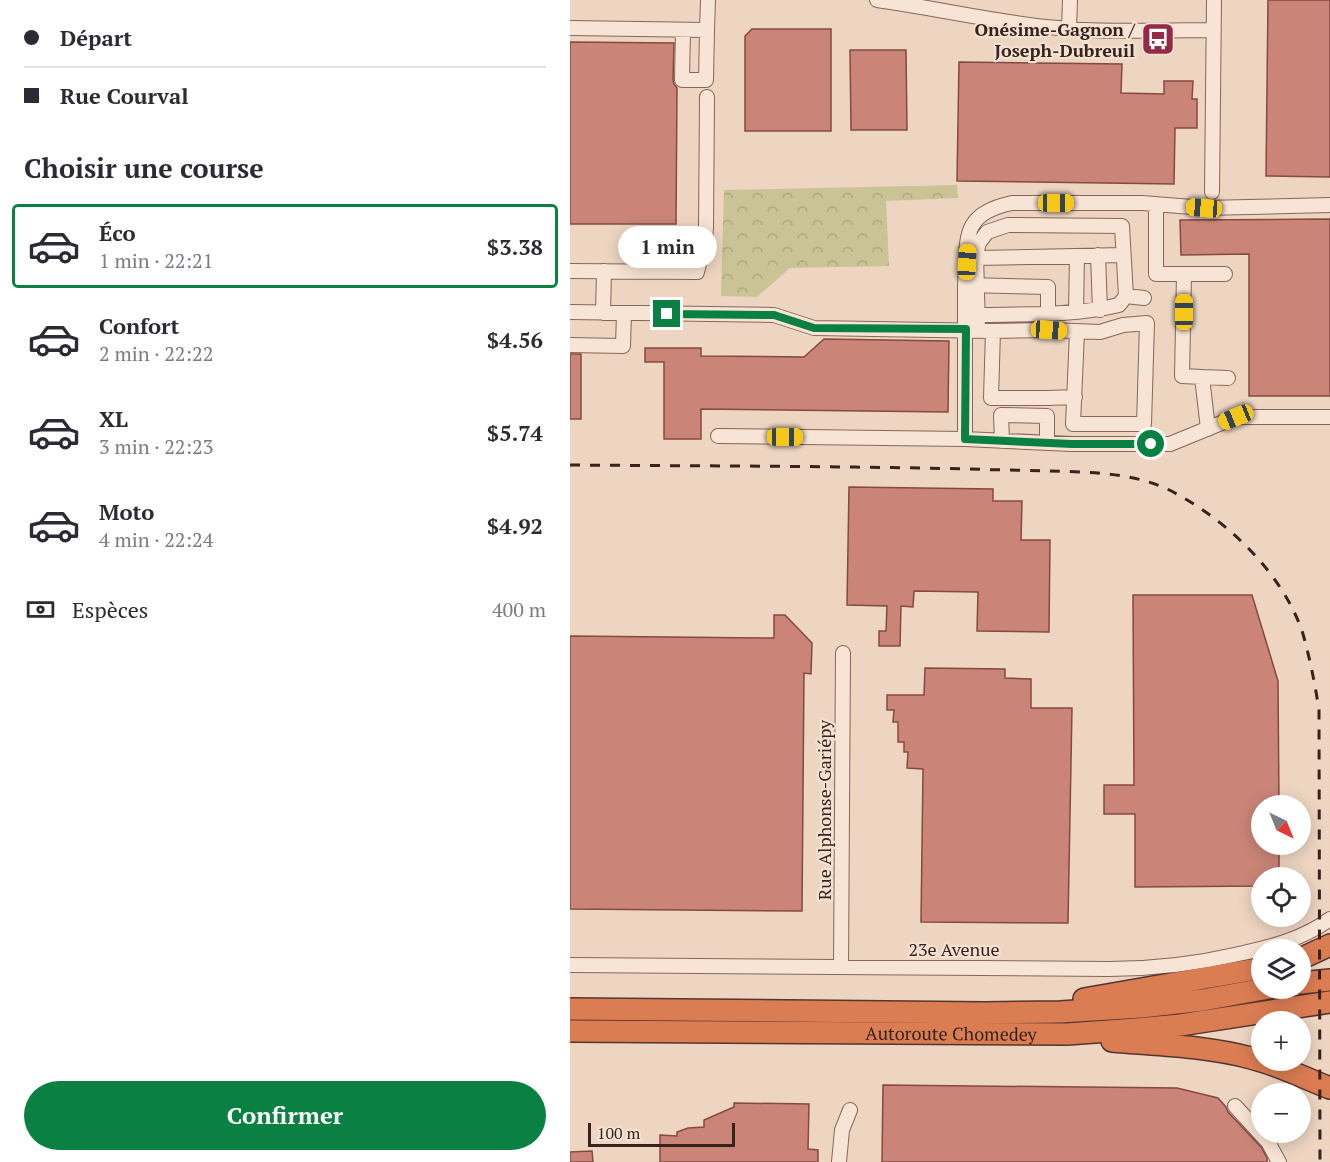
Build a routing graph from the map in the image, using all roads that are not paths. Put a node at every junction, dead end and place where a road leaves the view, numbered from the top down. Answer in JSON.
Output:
{"nodes":[{"id":1,"x":708,"y":0,"type":"edge"},
{"id":2,"x":877,"y":0,"type":"edge"},
{"id":3,"x":1070,"y":0,"type":"edge"},
{"id":4,"x":1214,"y":0,"type":"edge"},
{"id":5,"x":570,"y":28,"type":"edge"},
{"id":6,"x":1069,"y":29,"type":"junction"},
{"id":7,"x":682,"y":30,"type":"junction"},
{"id":8,"x":706,"y":30,"type":"junction"},
{"id":9,"x":1214,"y":30,"type":"junction"},
{"id":10,"x":707,"y":97,"type":"dead end"},
{"id":11,"x":1212,"y":192,"type":"dead end"},
{"id":12,"x":1156,"y":204,"type":"junction"},
{"id":13,"x":1330,"y":205,"type":"edge"},
{"id":14,"x":973,"y":241,"type":"junction"},
{"id":15,"x":1098,"y":255,"type":"junction"},
{"id":16,"x":1123,"y":255,"type":"junction"},
{"id":17,"x":1077,"y":256,"type":"junction"},
{"id":18,"x":976,"y":258,"type":"junction"},
{"id":19,"x":570,"y":271,"type":"edge"},
{"id":20,"x":604,"y":271,"type":"junction"},
{"id":21,"x":1184,"y":274,"type":"junction"},
{"id":22,"x":1225,"y":274,"type":"dead end"},
{"id":23,"x":972,"y":285,"type":"junction"},
{"id":24,"x":1126,"y":296,"type":"junction"},
{"id":25,"x":1144,"y":298,"type":"dead end"},
{"id":26,"x":1100,"y":310,"type":"junction"},
{"id":27,"x":570,"y":312,"type":"edge"},
{"id":28,"x":1076,"y":312,"type":"junction"},
{"id":29,"x":603,"y":313,"type":"junction"},
{"id":30,"x":624,"y":313,"type":"junction"},
{"id":31,"x":1048,"y":314,"type":"junction"},
{"id":32,"x":978,"y":315,"type":"junction"},
{"id":33,"x":972,"y":329,"type":"junction"},
{"id":34,"x":993,"y":331,"type":"junction"},
{"id":35,"x":1077,"y":332,"type":"junction"},
{"id":36,"x":570,"y":345,"type":"edge"},
{"id":37,"x":1202,"y":377,"type":"junction"},
{"id":38,"x":1228,"y":378,"type":"dead end"},
{"id":39,"x":1075,"y":397,"type":"junction"},
{"id":40,"x":1330,"y":417,"type":"edge"},
{"id":41,"x":1208,"y":429,"type":"junction"},
{"id":42,"x":718,"y":436,"type":"dead end"},
{"id":43,"x":965,"y":439,"type":"junction"},
{"id":44,"x":1002,"y":441,"type":"junction"},
{"id":45,"x":1047,"y":443,"type":"junction"},
{"id":46,"x":843,"y":652,"type":"dead end"},
{"id":47,"x":1330,"y":919,"type":"edge"},
{"id":48,"x":1330,"y":945,"type":"edge"},
{"id":49,"x":1311,"y":954,"type":"edge"},
{"id":50,"x":570,"y":965,"type":"edge"},
{"id":51,"x":841,"y":967,"type":"junction"},
{"id":52,"x":1251,"y":970,"type":"edge"},
{"id":53,"x":1330,"y":980,"type":"edge"},
{"id":54,"x":1311,"y":982,"type":"edge"},
{"id":55,"x":1251,"y":991,"type":"edge"},
{"id":56,"x":1330,"y":1002,"type":"edge"},
{"id":57,"x":570,"y":1010,"type":"edge"},
{"id":58,"x":985,"y":1013,"type":"junction"},
{"id":59,"x":570,"y":1031,"type":"edge"},
{"id":60,"x":1031,"y":1034,"type":"junction"},
{"id":61,"x":1330,"y":1088,"type":"edge"},
{"id":62,"x":1235,"y":1106,"type":"dead end"},
{"id":63,"x":850,"y":1110,"type":"dead end"},
{"id":64,"x":839,"y":1162,"type":"edge"},
{"id":65,"x":1279,"y":1162,"type":"edge"}],
"edges":[{"from":1,"to":8,"type":"street"},
{"from":2,"to":6,"type":"street"},
{"from":3,"to":6,"type":"street"},
{"from":4,"to":9,"type":"street"},
{"from":5,"to":7,"type":"street"},
{"from":6,"to":9,"type":"street"},
{"from":7,"to":8,"type":"street"},
{"from":7,"to":8,"type":"street"},
{"from":9,"to":11,"type":"street"},
{"from":10,"to":20,"type":"street"},
{"from":12,"to":13,"type":"street"},
{"from":12,"to":14,"type":"street"},
{"from":12,"to":21,"type":"street"},
{"from":14,"to":16,"type":"street"},
{"from":14,"to":18,"type":"street"},
{"from":14,"to":23,"type":"street"},
{"from":15,"to":16,"type":"street"},
{"from":15,"to":17,"type":"street"},
{"from":15,"to":26,"type":"street"},
{"from":16,"to":24,"type":"street"},
{"from":17,"to":18,"type":"street"},
{"from":17,"to":28,"type":"street"},
{"from":18,"to":23,"type":"street"},
{"from":19,"to":20,"type":"street"},
{"from":20,"to":29,"type":"street"},
{"from":21,"to":22,"type":"street"},
{"from":21,"to":37,"type":"street"},
{"from":23,"to":31,"type":"street"},
{"from":23,"to":32,"type":"street"},
{"from":23,"to":33,"type":"street"},
{"from":24,"to":25,"type":"street"},
{"from":24,"to":26,"type":"street"},
{"from":26,"to":28,"type":"street"},
{"from":27,"to":29,"type":"street"},
{"from":28,"to":31,"type":"street"},
{"from":29,"to":30,"type":"street"},
{"from":30,"to":33,"type":"street"},
{"from":30,"to":36,"type":"street"},
{"from":31,"to":32,"type":"street"},
{"from":32,"to":33,"type":"street"},
{"from":33,"to":34,"type":"street"},
{"from":33,"to":43,"type":"street"},
{"from":34,"to":35,"type":"street"},
{"from":34,"to":39,"type":"street"},
{"from":35,"to":39,"type":"street"},
{"from":35,"to":39,"type":"street"},
{"from":37,"to":38,"type":"street"},
{"from":37,"to":41,"type":"street"},
{"from":40,"to":41,"type":"street"},
{"from":41,"to":45,"type":"street"},
{"from":42,"to":43,"type":"street"},
{"from":43,"to":44,"type":"street"},
{"from":44,"to":45,"type":"street"},
{"from":44,"to":45,"type":"street"},
{"from":46,"to":51,"type":"street","name":"Rue Alphonse-Gariépy"},
{"from":47,"to":51,"type":"street","name":"23e Avenue"},
{"from":48,"to":49,"type":"highway"},
{"from":50,"to":51,"type":"street","name":"23e Avenue"},
{"from":52,"to":58,"type":"highway"},
{"from":53,"to":54,"type":"highway"},
{"from":55,"to":58,"type":"highway","name":"Autoroute Chomedey"},
{"from":56,"to":60,"type":"highway","name":"Autoroute Chomedey"},
{"from":57,"to":58,"type":"highway","name":"Autoroute Chomedey"},
{"from":59,"to":60,"type":"highway","name":"Autoroute Chomedey"},
{"from":60,"to":61,"type":"highway"},
{"from":62,"to":65,"type":"street"},
{"from":63,"to":64,"type":"street"}]}
